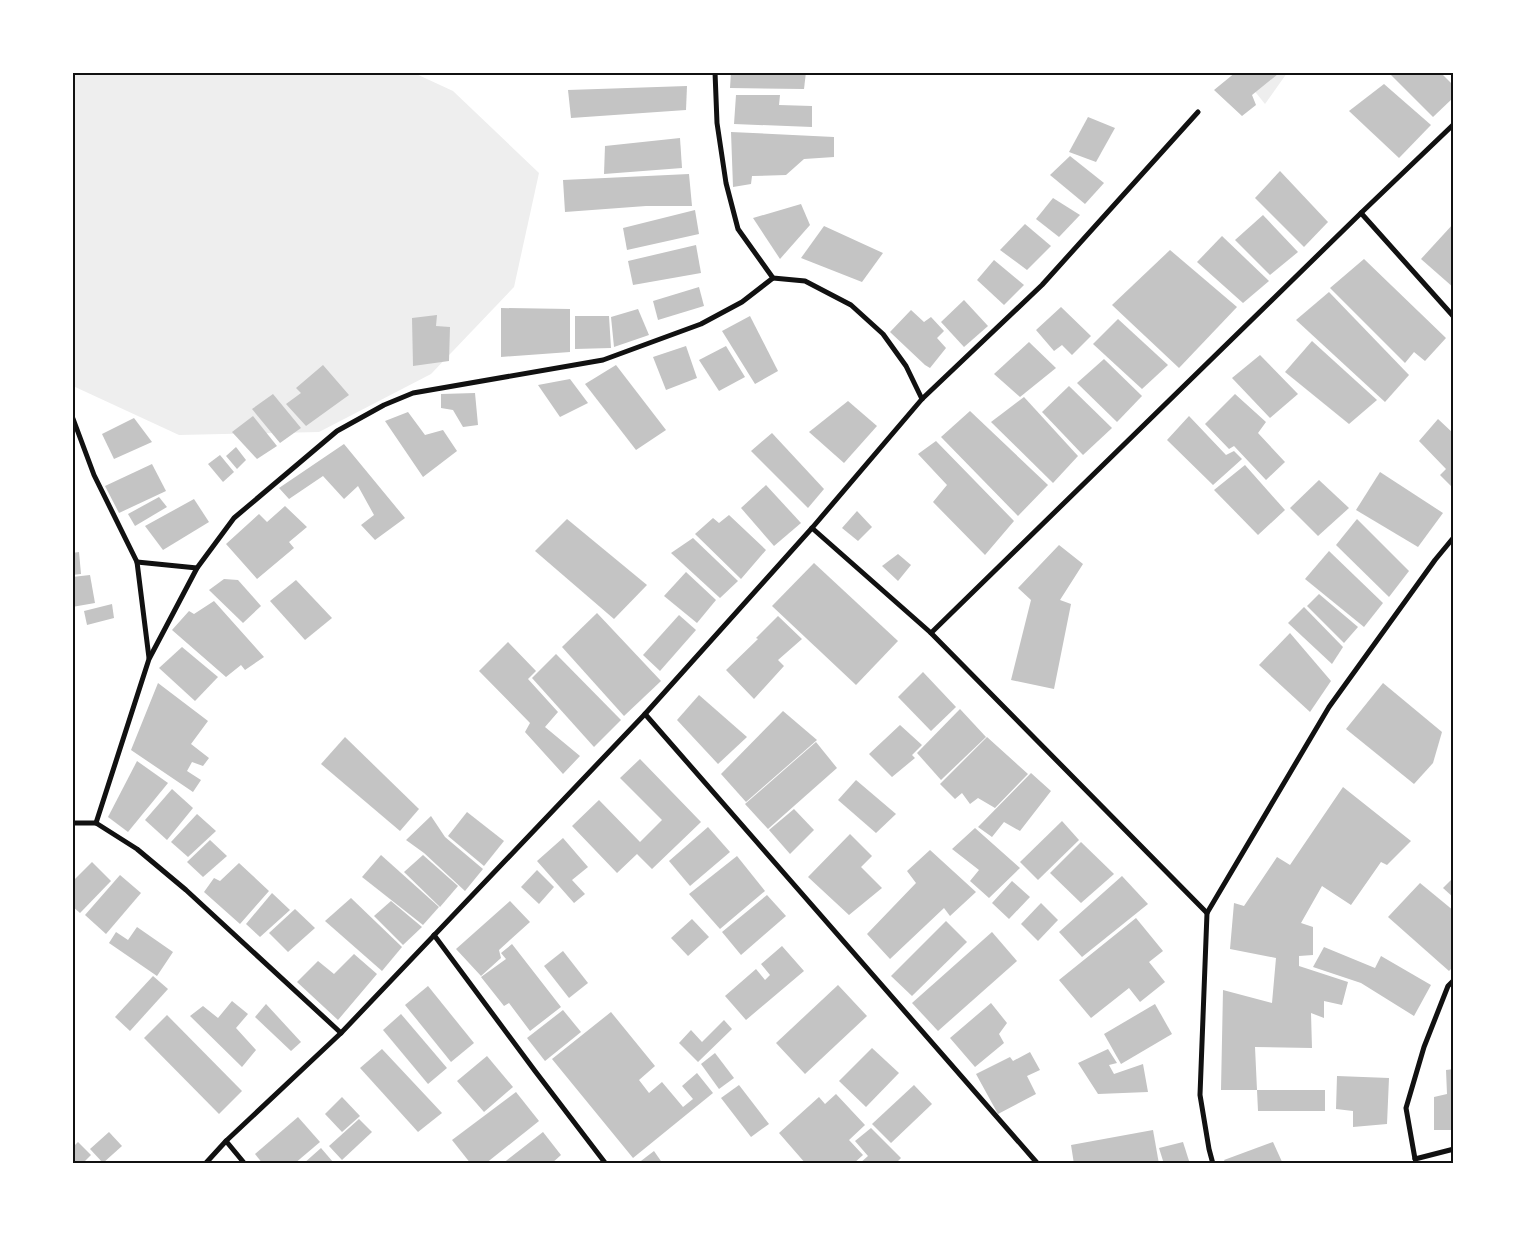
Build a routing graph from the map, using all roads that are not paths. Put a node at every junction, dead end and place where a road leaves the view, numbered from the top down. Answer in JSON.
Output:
{"nodes":[{"id":1,"x":715,"y":72,"type":"edge"},
{"id":2,"x":1198,"y":112,"type":"dead end"},
{"id":3,"x":1454,"y":124,"type":"edge"},
{"id":4,"x":1360,"y":213,"type":"junction"},
{"id":5,"x":773,"y":278,"type":"junction"},
{"id":6,"x":1454,"y":317,"type":"edge"},
{"id":7,"x":922,"y":399,"type":"junction"},
{"id":8,"x":72,"y":416,"type":"edge"},
{"id":9,"x":812,"y":528,"type":"junction"},
{"id":10,"x":1454,"y":537,"type":"edge"},
{"id":11,"x":137,"y":562,"type":"junction"},
{"id":12,"x":196,"y":568,"type":"junction"},
{"id":13,"x":931,"y":633,"type":"junction"},
{"id":14,"x":149,"y":659,"type":"junction"},
{"id":15,"x":645,"y":714,"type":"junction"},
{"id":16,"x":72,"y":823,"type":"edge"},
{"id":17,"x":96,"y":823,"type":"junction"},
{"id":18,"x":1207,"y":913,"type":"junction"},
{"id":19,"x":434,"y":935,"type":"junction"},
{"id":20,"x":1454,"y":980,"type":"edge"},
{"id":21,"x":341,"y":1033,"type":"junction"},
{"id":22,"x":226,"y":1141,"type":"junction"},
{"id":23,"x":1454,"y":1149,"type":"edge"},
{"id":24,"x":1414,"y":1161,"type":"edge"},
{"id":25,"x":205,"y":1164,"type":"edge"},
{"id":26,"x":245,"y":1164,"type":"edge"},
{"id":27,"x":606,"y":1164,"type":"edge"},
{"id":28,"x":1038,"y":1164,"type":"edge"},
{"id":29,"x":1213,"y":1164,"type":"edge"}],
"edges":[{"from":1,"to":5,"type":"street"},
{"from":2,"to":7,"type":"street"},
{"from":3,"to":4,"type":"street"},
{"from":4,"to":6,"type":"street"},
{"from":4,"to":13,"type":"street"},
{"from":5,"to":7,"type":"street"},
{"from":5,"to":12,"type":"street"},
{"from":7,"to":9,"type":"street"},
{"from":8,"to":11,"type":"street"},
{"from":9,"to":13,"type":"street"},
{"from":9,"to":15,"type":"street"},
{"from":10,"to":18,"type":"street"},
{"from":11,"to":12,"type":"street"},
{"from":11,"to":14,"type":"street"},
{"from":12,"to":14,"type":"street"},
{"from":13,"to":18,"type":"street"},
{"from":14,"to":17,"type":"street"},
{"from":15,"to":19,"type":"street"},
{"from":15,"to":28,"type":"street"},
{"from":16,"to":17,"type":"street"},
{"from":17,"to":21,"type":"street"},
{"from":18,"to":29,"type":"street"},
{"from":19,"to":21,"type":"street"},
{"from":19,"to":27,"type":"street"},
{"from":20,"to":24,"type":"street"},
{"from":21,"to":22,"type":"street"},
{"from":22,"to":25,"type":"street"},
{"from":22,"to":26,"type":"street"},
{"from":23,"to":24,"type":"street"}]}
